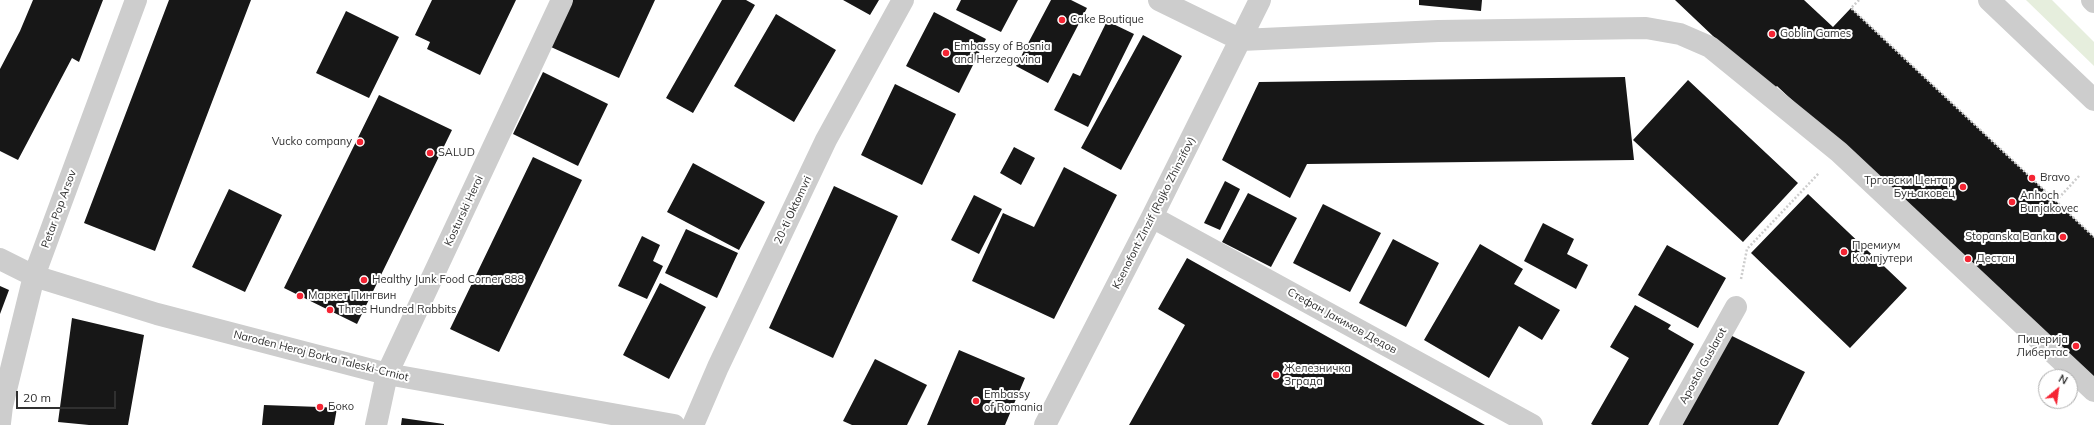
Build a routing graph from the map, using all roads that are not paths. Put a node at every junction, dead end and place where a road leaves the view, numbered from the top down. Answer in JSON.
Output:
{"nodes":[{"id":1,"x":136,"y":0,"type":"edge"},
{"id":2,"x":562,"y":0,"type":"edge"},
{"id":3,"x":903,"y":0,"type":"edge"},
{"id":4,"x":1159,"y":0,"type":"edge"},
{"id":5,"x":1260,"y":0,"type":"edge"},
{"id":6,"x":1990,"y":0,"type":"edge"},
{"id":7,"x":2092,"y":0,"type":"edge"},
{"id":8,"x":2094,"y":2,"type":"edge"},
{"id":9,"x":1241,"y":40,"type":"junction"},
{"id":10,"x":2094,"y":100,"type":"edge"},
{"id":11,"x":1152,"y":217,"type":"junction"},
{"id":12,"x":0,"y":259,"type":"edge"},
{"id":13,"x":34,"y":276,"type":"junction"},
{"id":14,"x":1736,"y":307,"type":"road end"},
{"id":15,"x":387,"y":374,"type":"junction"},
{"id":16,"x":2094,"y":391,"type":"edge"},
{"id":17,"x":0,"y":422,"type":"edge"},
{"id":18,"x":376,"y":425,"type":"edge"},
{"id":19,"x":674,"y":425,"type":"edge"},
{"id":20,"x":693,"y":425,"type":"edge"},
{"id":21,"x":1045,"y":425,"type":"edge"},
{"id":22,"x":1532,"y":425,"type":"edge"},
{"id":23,"x":1670,"y":425,"type":"edge"}],
"edges":[{"from":1,"to":13,"type":"street","name":"Petar Pop Arsov"},
{"from":2,"to":15,"type":"street","name":"Kosturski Heroi"},
{"from":3,"to":20,"type":"street","name":"20-ti Oktomvri"},
{"from":4,"to":9,"type":"street"},
{"from":5,"to":9,"type":"street","name":"Ksenofont Zinzif (Rajko Zhinzifov)"},
{"from":6,"to":10,"type":"street"},
{"from":7,"to":8,"type":"street"},
{"from":9,"to":11,"type":"street","name":"Ksenofont Zinzif (Rajko Zhinzifov)"},
{"from":9,"to":16,"type":"street"},
{"from":11,"to":21,"type":"street","name":"Ksenofont Zinzif (Rajko Zhinzifov)"},
{"from":11,"to":22,"type":"street","name":"Стефан Јакимов Дедов"},
{"from":12,"to":13,"type":"street","name":"Naroden Heroj Borka Taleski-Crniot"},
{"from":13,"to":15,"type":"street","name":"Naroden Heroj Borka Taleski-Crniot"},
{"from":13,"to":17,"type":"street","name":"Petar Pop Arsov"},
{"from":14,"to":23,"type":"street","name":"Apostol Guslarot"},
{"from":15,"to":18,"type":"street","name":"Kosturski Heroi"},
{"from":15,"to":19,"type":"street","name":"Naroden Heroj Borka Taleski-Crniot"}]}
